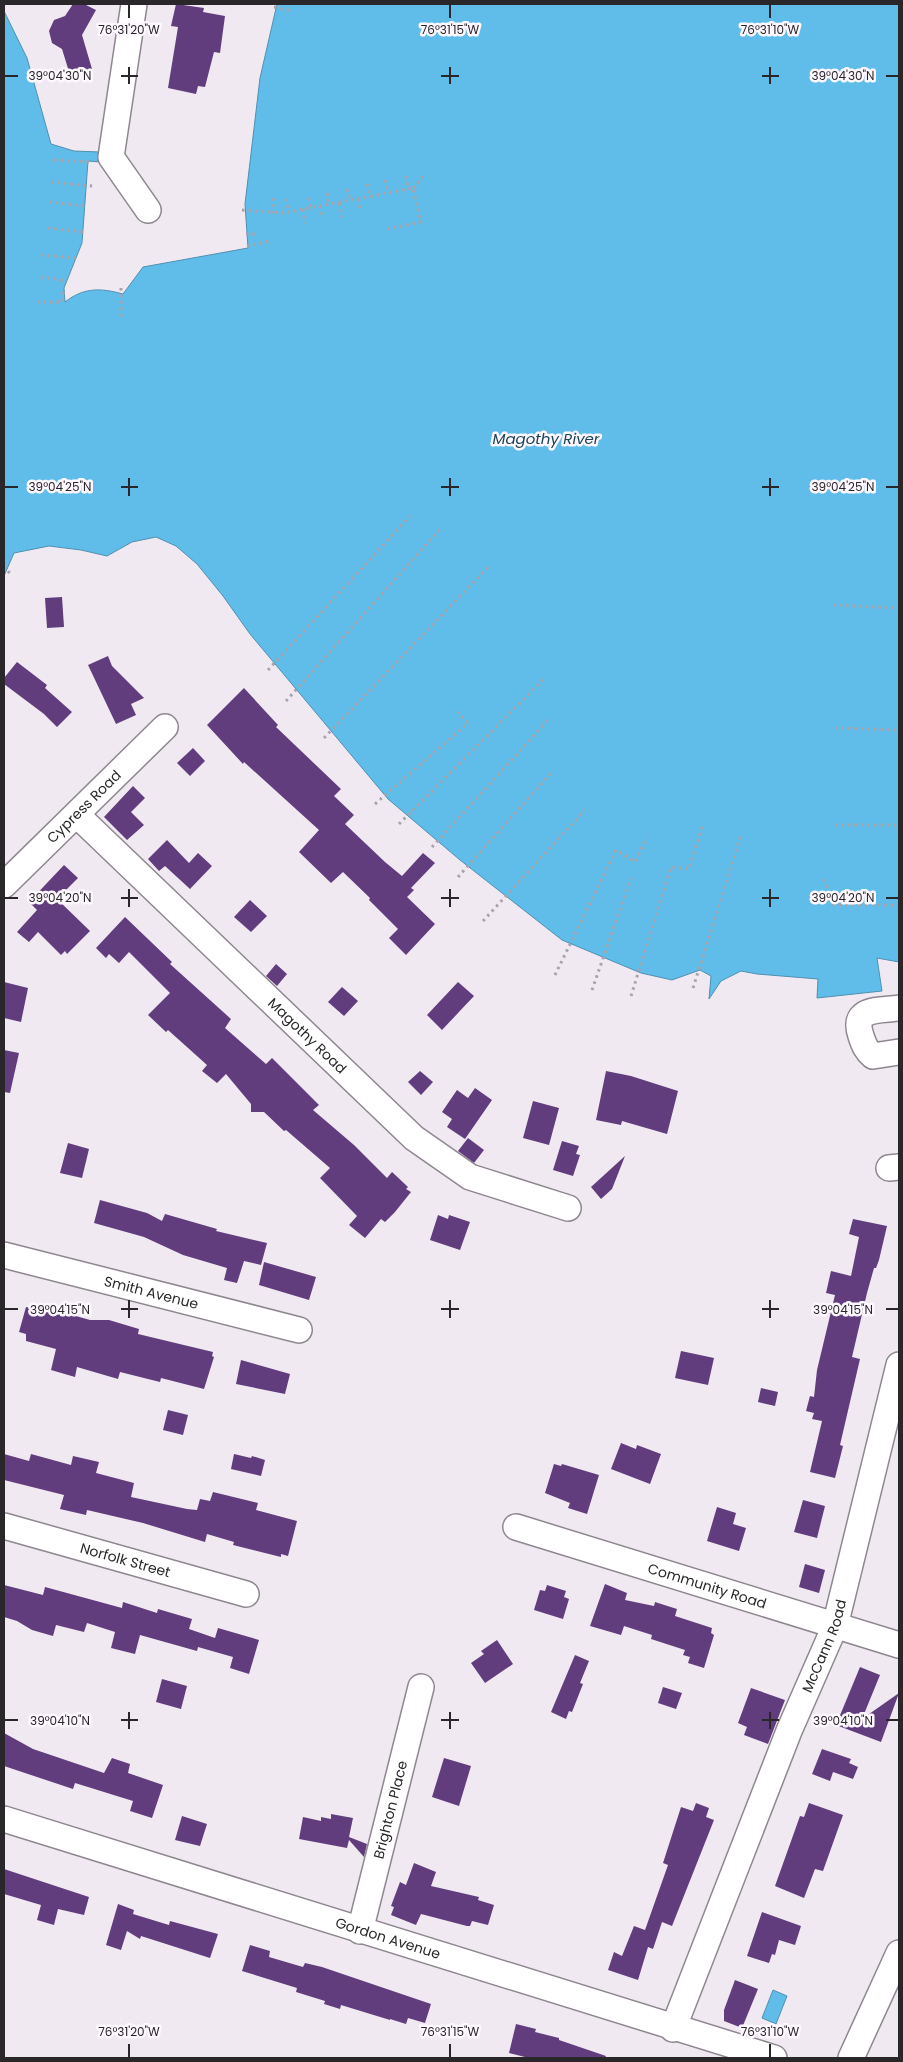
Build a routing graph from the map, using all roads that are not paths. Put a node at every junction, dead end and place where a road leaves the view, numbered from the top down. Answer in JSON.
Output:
{"nodes":[{"id":1,"x":134,"y":4,"type":"edge"},
{"id":2,"x":148,"y":210,"type":"dead end"},
{"id":3,"x":165,"y":727,"type":"dead end"},
{"id":4,"x":77,"y":815,"type":"junction"},
{"id":5,"x":4,"y":885,"type":"edge"},
{"id":6,"x":899,"y":1008,"type":"edge"},
{"id":7,"x":899,"y":1052,"type":"edge"},
{"id":8,"x":568,"y":1208,"type":"dead end"},
{"id":9,"x":4,"y":1255,"type":"edge"},
{"id":10,"x":299,"y":1330,"type":"dead end"},
{"id":11,"x":899,"y":1365,"type":"edge"},
{"id":12,"x":4,"y":1526,"type":"edge"},
{"id":13,"x":516,"y":1527,"type":"dead end"},
{"id":14,"x":246,"y":1594,"type":"dead end"},
{"id":15,"x":835,"y":1626,"type":"junction"},
{"id":16,"x":899,"y":1644,"type":"edge"},
{"id":17,"x":421,"y":1687,"type":"dead end"},
{"id":18,"x":4,"y":1819,"type":"edge"},
{"id":19,"x":360,"y":1932,"type":"junction"},
{"id":20,"x":899,"y":1953,"type":"edge"},
{"id":21,"x":673,"y":2028,"type":"junction"},
{"id":22,"x":774,"y":2058,"type":"edge"},
{"id":23,"x":851,"y":2058,"type":"edge"}],
"edges":[{"from":1,"to":2,"type":"street"},
{"from":3,"to":4,"type":"street","name":"Cypress Road"},
{"from":4,"to":5,"type":"street","name":"Cypress Road"},
{"from":4,"to":8,"type":"street","name":"Magothy Road"},
{"from":6,"to":7,"type":"street"},
{"from":9,"to":10,"type":"street","name":"Smith Avenue"},
{"from":11,"to":15,"type":"street","name":"McCann Road"},
{"from":12,"to":14,"type":"street","name":"Norfolk Street"},
{"from":13,"to":15,"type":"street","name":"Community Road"},
{"from":15,"to":16,"type":"street","name":"Community Road"},
{"from":15,"to":21,"type":"street","name":"McCann Road"},
{"from":17,"to":19,"type":"street","name":"Brighton Place"},
{"from":18,"to":19,"type":"street","name":"Gordon Avenue"},
{"from":19,"to":21,"type":"street","name":"Gordon Avenue"},
{"from":20,"to":23,"type":"street"},
{"from":21,"to":22,"type":"street","name":"Gordon Avenue"}]}
